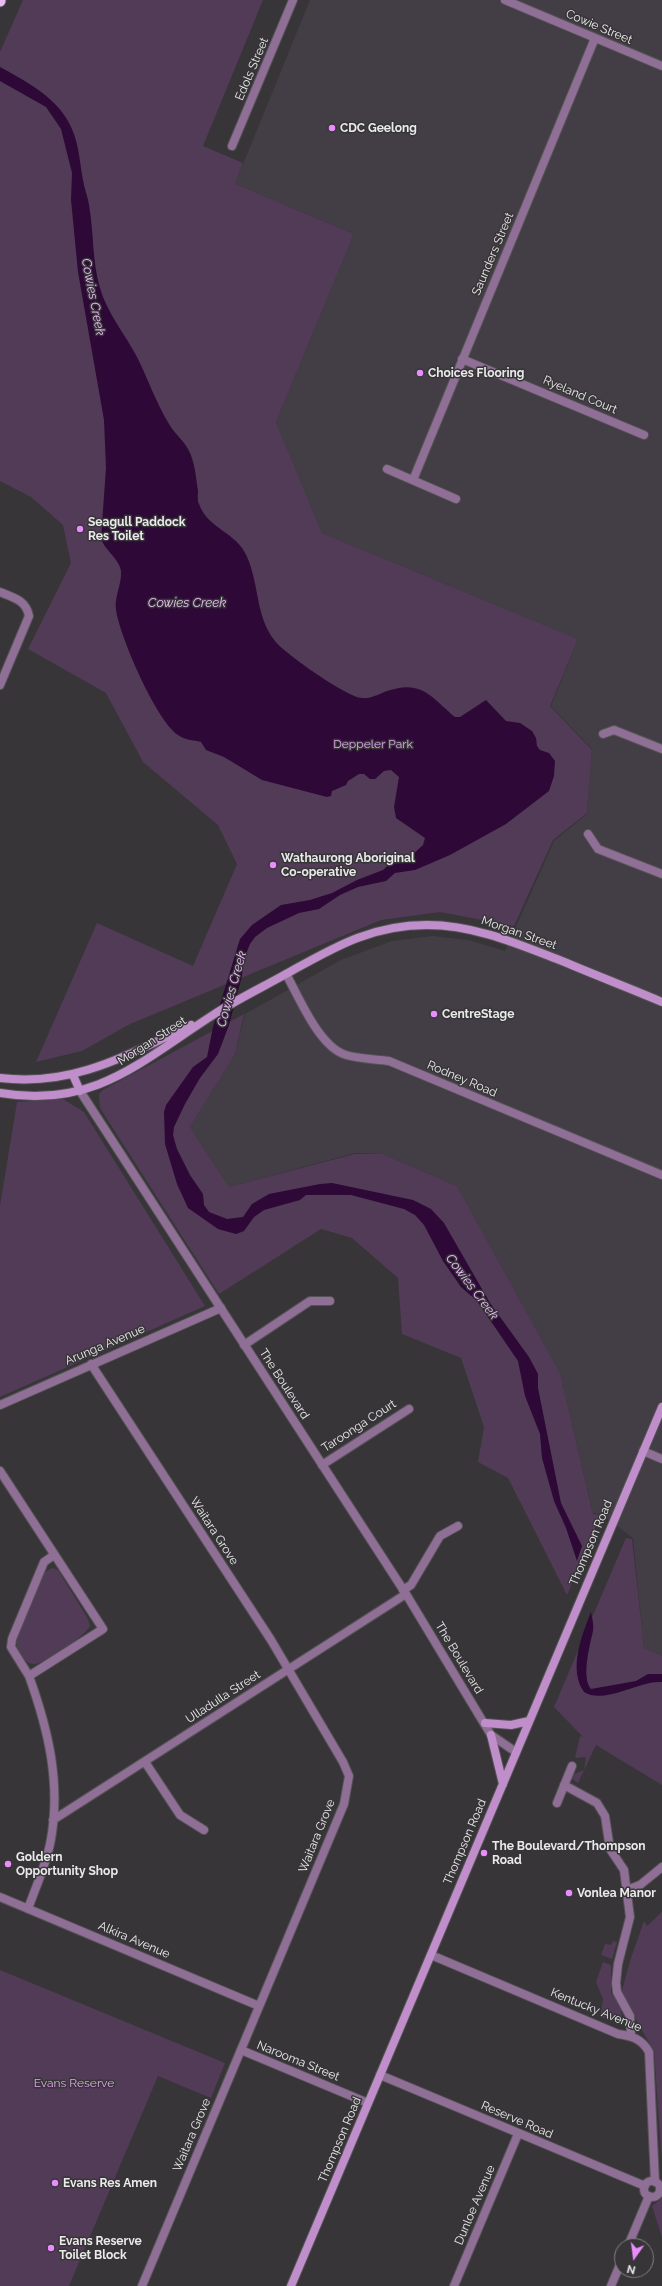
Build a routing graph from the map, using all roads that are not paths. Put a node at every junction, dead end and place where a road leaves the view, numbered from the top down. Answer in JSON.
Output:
{"nodes":[{"id":1,"x":293,"y":0,"type":"edge"},
{"id":2,"x":505,"y":0,"type":"edge"},
{"id":3,"x":595,"y":38,"type":"junction"},
{"id":4,"x":662,"y":66,"type":"edge"},
{"id":5,"x":232,"y":146,"type":"dead end"},
{"id":6,"x":462,"y":359,"type":"junction"},
{"id":7,"x":644,"y":435,"type":"dead end"},
{"id":8,"x":387,"y":469,"type":"dead end"},
{"id":9,"x":413,"y":480,"type":"junction"},
{"id":10,"x":456,"y":499,"type":"dead end"},
{"id":11,"x":0,"y":592,"type":"edge"},
{"id":12,"x":0,"y":685,"type":"edge"},
{"id":13,"x":603,"y":734,"type":"dead end"},
{"id":14,"x":662,"y":749,"type":"edge"},
{"id":15,"x":588,"y":834,"type":"dead end"},
{"id":16,"x":662,"y":874,"type":"edge"},
{"id":17,"x":286,"y":974,"type":"junction"},
{"id":18,"x":662,"y":1002,"type":"edge"},
{"id":19,"x":213,"y":1015,"type":"junction"},
{"id":20,"x":72,"y":1075,"type":"junction"},
{"id":21,"x":0,"y":1078,"type":"edge"},
{"id":22,"x":80,"y":1091,"type":"junction"},
{"id":23,"x":0,"y":1092,"type":"edge"},
{"id":24,"x":662,"y":1175,"type":"edge"},
{"id":25,"x":330,"y":1301,"type":"dead end"},
{"id":26,"x":221,"y":1308,"type":"junction"},
{"id":27,"x":244,"y":1345,"type":"junction"},
{"id":28,"x":91,"y":1364,"type":"junction"},
{"id":29,"x":0,"y":1405,"type":"edge"},
{"id":30,"x":662,"y":1407,"type":"edge"},
{"id":31,"x":409,"y":1408,"type":"dead end"},
{"id":32,"x":643,"y":1451,"type":"junction"},
{"id":33,"x":662,"y":1459,"type":"edge"},
{"id":34,"x":322,"y":1464,"type":"junction"},
{"id":35,"x":0,"y":1471,"type":"edge"},
{"id":36,"x":458,"y":1526,"type":"dead end"},
{"id":37,"x":54,"y":1555,"type":"junction"},
{"id":38,"x":404,"y":1592,"type":"junction"},
{"id":39,"x":288,"y":1669,"type":"junction"},
{"id":40,"x":29,"y":1676,"type":"junction"},
{"id":41,"x":529,"y":1721,"type":"junction"},
{"id":42,"x":484,"y":1723,"type":"junction"},
{"id":43,"x":492,"y":1735,"type":"junction"},
{"id":44,"x":516,"y":1752,"type":"junction"},
{"id":45,"x":145,"y":1762,"type":"junction"},
{"id":46,"x":572,"y":1766,"type":"dead end"},
{"id":47,"x":503,"y":1784,"type":"junction"},
{"id":48,"x":564,"y":1785,"type":"junction"},
{"id":49,"x":557,"y":1803,"type":"dead end"},
{"id":50,"x":53,"y":1820,"type":"junction"},
{"id":51,"x":204,"y":1830,"type":"dead end"},
{"id":52,"x":662,"y":1867,"type":"edge"},
{"id":53,"x":627,"y":1890,"type":"junction"},
{"id":54,"x":0,"y":1897,"type":"edge"},
{"id":55,"x":28,"y":1909,"type":"junction"},
{"id":56,"x":431,"y":1955,"type":"junction"},
{"id":57,"x":259,"y":2006,"type":"junction"},
{"id":58,"x":631,"y":2036,"type":"junction"},
{"id":59,"x":241,"y":2050,"type":"junction"},
{"id":60,"x":380,"y":2075,"type":"junction"},
{"id":61,"x":368,"y":2103,"type":"junction"},
{"id":62,"x":518,"y":2134,"type":"junction"},
{"id":63,"x":655,"y":2182,"type":"junction"},
{"id":64,"x":645,"y":2186,"type":"junction"},
{"id":65,"x":649,"y":2196,"type":"junction"},
{"id":66,"x":631,"y":2238,"type":"edge"},
{"id":67,"x":142,"y":2286,"type":"edge"},
{"id":68,"x":291,"y":2286,"type":"edge"},
{"id":69,"x":454,"y":2286,"type":"edge"}],
"edges":[{"from":1,"to":5,"type":"street","name":"Edols Street"},
{"from":2,"to":3,"type":"street","name":"Cowie Street"},
{"from":3,"to":4,"type":"street","name":"Cowie Street"},
{"from":3,"to":6,"type":"street","name":"Saunders Street"},
{"from":6,"to":7,"type":"street","name":"Ryeland Court"},
{"from":6,"to":9,"type":"street","name":"Saunders Street"},
{"from":8,"to":9,"type":"street"},
{"from":9,"to":10,"type":"street"},
{"from":11,"to":12,"type":"street"},
{"from":13,"to":14,"type":"street"},
{"from":15,"to":16,"type":"street"},
{"from":17,"to":18,"type":"main road","name":"Morgan Street"},
{"from":17,"to":19,"type":"main road","name":"Morgan Street"},
{"from":17,"to":24,"type":"street","name":"Rodney Road"},
{"from":19,"to":20,"type":"main road","name":"Morgan Street"},
{"from":19,"to":22,"type":"main road","name":"Morgan Street"},
{"from":20,"to":21,"type":"main road"},
{"from":20,"to":22,"type":"main road"},
{"from":22,"to":23,"type":"main road"},
{"from":22,"to":26,"type":"street","name":"The Boulevard"},
{"from":25,"to":27,"type":"street"},
{"from":26,"to":27,"type":"street","name":"The Boulevard"},
{"from":26,"to":28,"type":"street","name":"Arunga Avenue"},
{"from":27,"to":34,"type":"street","name":"The Boulevard"},
{"from":28,"to":29,"type":"street","name":"Arunga Avenue"},
{"from":28,"to":39,"type":"street","name":"Waitara Grove"},
{"from":30,"to":32,"type":"main road","name":"Thompson Road"},
{"from":31,"to":34,"type":"street","name":"Taroonga Court"},
{"from":32,"to":33,"type":"street"},
{"from":32,"to":41,"type":"main road","name":"Thompson Road"},
{"from":34,"to":38,"type":"street","name":"The Boulevard"},
{"from":35,"to":37,"type":"street"},
{"from":36,"to":38,"type":"street","name":"Ulladulla Street"},
{"from":37,"to":40,"type":"street"},
{"from":37,"to":40,"type":"street"},
{"from":38,"to":39,"type":"street","name":"Ulladulla Street"},
{"from":38,"to":42,"type":"street","name":"The Boulevard"},
{"from":39,"to":45,"type":"street","name":"Ulladulla Street"},
{"from":39,"to":57,"type":"street","name":"Waitara Grove"},
{"from":40,"to":50,"type":"street"},
{"from":41,"to":42,"type":"main road"},
{"from":41,"to":44,"type":"main road","name":"Thompson Road"},
{"from":42,"to":43,"type":"street","name":"The Boulevard"},
{"from":43,"to":44,"type":"street","name":"The Boulevard"},
{"from":43,"to":47,"type":"main road"},
{"from":44,"to":47,"type":"main road","name":"Thompson Road"},
{"from":45,"to":50,"type":"street","name":"Ulladulla Street"},
{"from":45,"to":51,"type":"street"},
{"from":46,"to":48,"type":"street"},
{"from":47,"to":56,"type":"main road","name":"Thompson Road"},
{"from":48,"to":49,"type":"street"},
{"from":48,"to":53,"type":"street"},
{"from":50,"to":55,"type":"street"},
{"from":52,"to":53,"type":"street"},
{"from":53,"to":58,"type":"street"},
{"from":54,"to":55,"type":"street","name":"Alkira Avenue"},
{"from":55,"to":57,"type":"street","name":"Alkira Avenue"},
{"from":56,"to":58,"type":"street","name":"Kentucky Avenue"},
{"from":56,"to":60,"type":"main road","name":"Thompson Road"},
{"from":57,"to":59,"type":"street","name":"Waitara Grove"},
{"from":58,"to":63,"type":"street","name":"Kentucky Avenue"},
{"from":59,"to":61,"type":"street","name":"Narooma Street"},
{"from":59,"to":67,"type":"street","name":"Waitara Grove"},
{"from":60,"to":61,"type":"main road","name":"Thompson Road"},
{"from":60,"to":62,"type":"street","name":"Reserve Road"},
{"from":61,"to":68,"type":"main road","name":"Thompson Road"},
{"from":62,"to":64,"type":"street","name":"Reserve Road"},
{"from":62,"to":69,"type":"street","name":"Dunloe Avenue"},
{"from":63,"to":64,"type":"street"},
{"from":63,"to":65,"type":"street"},
{"from":64,"to":65,"type":"street"},
{"from":65,"to":66,"type":"street"}]}
